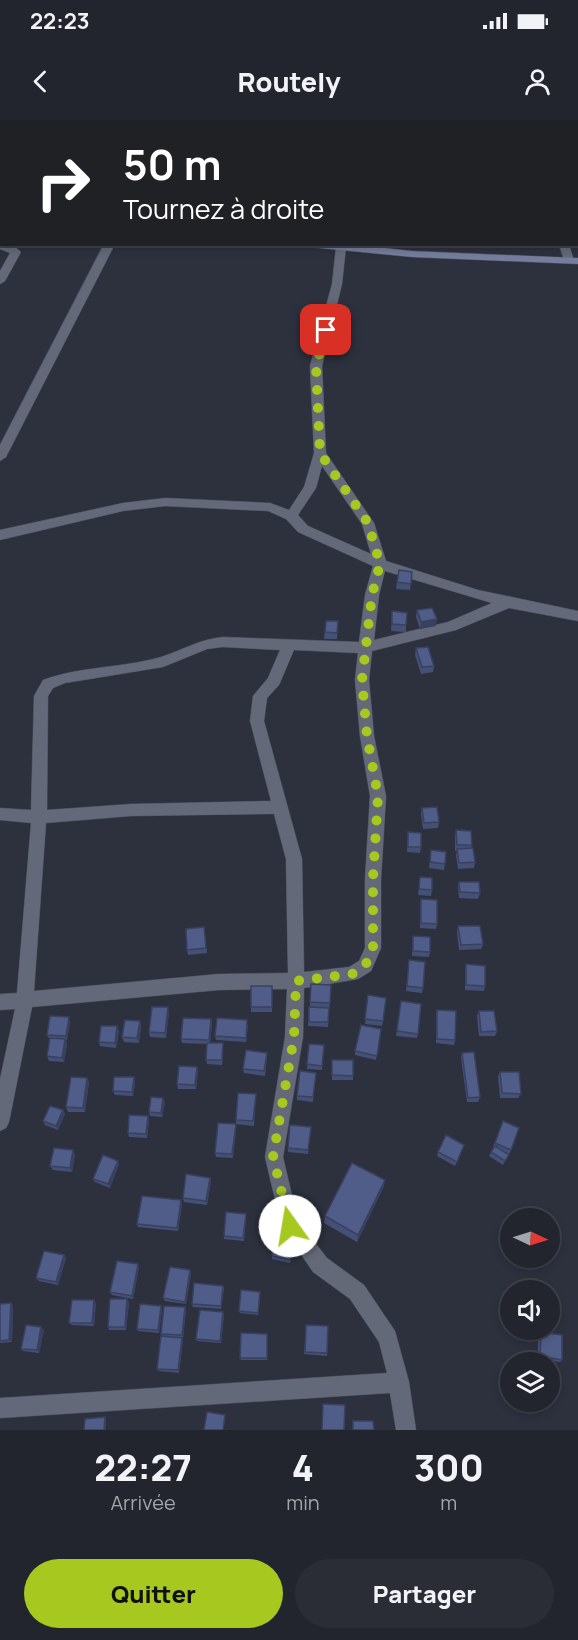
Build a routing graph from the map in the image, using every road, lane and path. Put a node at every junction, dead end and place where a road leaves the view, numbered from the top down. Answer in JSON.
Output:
{"nodes":[{"id":1,"x":0,"y":246,"type":"edge"},
{"id":2,"x":109,"y":246,"type":"edge"},
{"id":3,"x":320,"y":246,"type":"edge"},
{"id":4,"x":565,"y":246,"type":"edge"},
{"id":5,"x":341,"y":248,"type":"junction"},
{"id":6,"x":574,"y":261,"type":"edge"},
{"id":7,"x":0,"y":281,"type":"edge"},
{"id":8,"x":320,"y":453,"type":"junction"},
{"id":9,"x":0,"y":458,"type":"edge"},
{"id":10,"x":291,"y":516,"type":"junction"},
{"id":11,"x":0,"y":535,"type":"edge"},
{"id":12,"x":380,"y":564,"type":"junction"},
{"id":13,"x":507,"y":603,"type":"junction"},
{"id":14,"x":578,"y":616,"type":"edge"},
{"id":15,"x":289,"y":645,"type":"junction"},
{"id":16,"x":365,"y":648,"type":"junction"},
{"id":17,"x":282,"y":807,"type":"junction"},
{"id":18,"x":0,"y":814,"type":"edge"},
{"id":19,"x":39,"y":817,"type":"junction"},
{"id":20,"x":296,"y":981,"type":"junction"},
{"id":21,"x":25,"y":1001,"type":"junction"},
{"id":22,"x":0,"y":1002,"type":"edge"},
{"id":23,"x":0,"y":1122,"type":"edge"},
{"id":24,"x":399,"y":1382,"type":"junction"},
{"id":25,"x":0,"y":1408,"type":"edge"},
{"id":26,"x":406,"y":1430,"type":"edge"}],
"edges":[{"from":1,"to":7,"type":"street"},
{"from":2,"to":9,"type":"street"},
{"from":3,"to":5,"type":"street"},
{"from":4,"to":6,"type":"street"},
{"from":5,"to":6,"type":"street"},
{"from":5,"to":8,"type":"street"},
{"from":8,"to":10,"type":"street"},
{"from":8,"to":12,"type":"street"},
{"from":10,"to":11,"type":"street"},
{"from":10,"to":12,"type":"street"},
{"from":12,"to":13,"type":"street"},
{"from":12,"to":16,"type":"street"},
{"from":13,"to":14,"type":"street"},
{"from":13,"to":16,"type":"street"},
{"from":15,"to":16,"type":"street"},
{"from":15,"to":17,"type":"street"},
{"from":15,"to":19,"type":"street"},
{"from":16,"to":20,"type":"street"},
{"from":17,"to":19,"type":"street"},
{"from":17,"to":20,"type":"street"},
{"from":18,"to":19,"type":"street"},
{"from":19,"to":21,"type":"street"},
{"from":20,"to":21,"type":"street"},
{"from":20,"to":24,"type":"street"},
{"from":21,"to":22,"type":"street"},
{"from":21,"to":23,"type":"street"},
{"from":24,"to":25,"type":"street"},
{"from":24,"to":26,"type":"street"}]}
